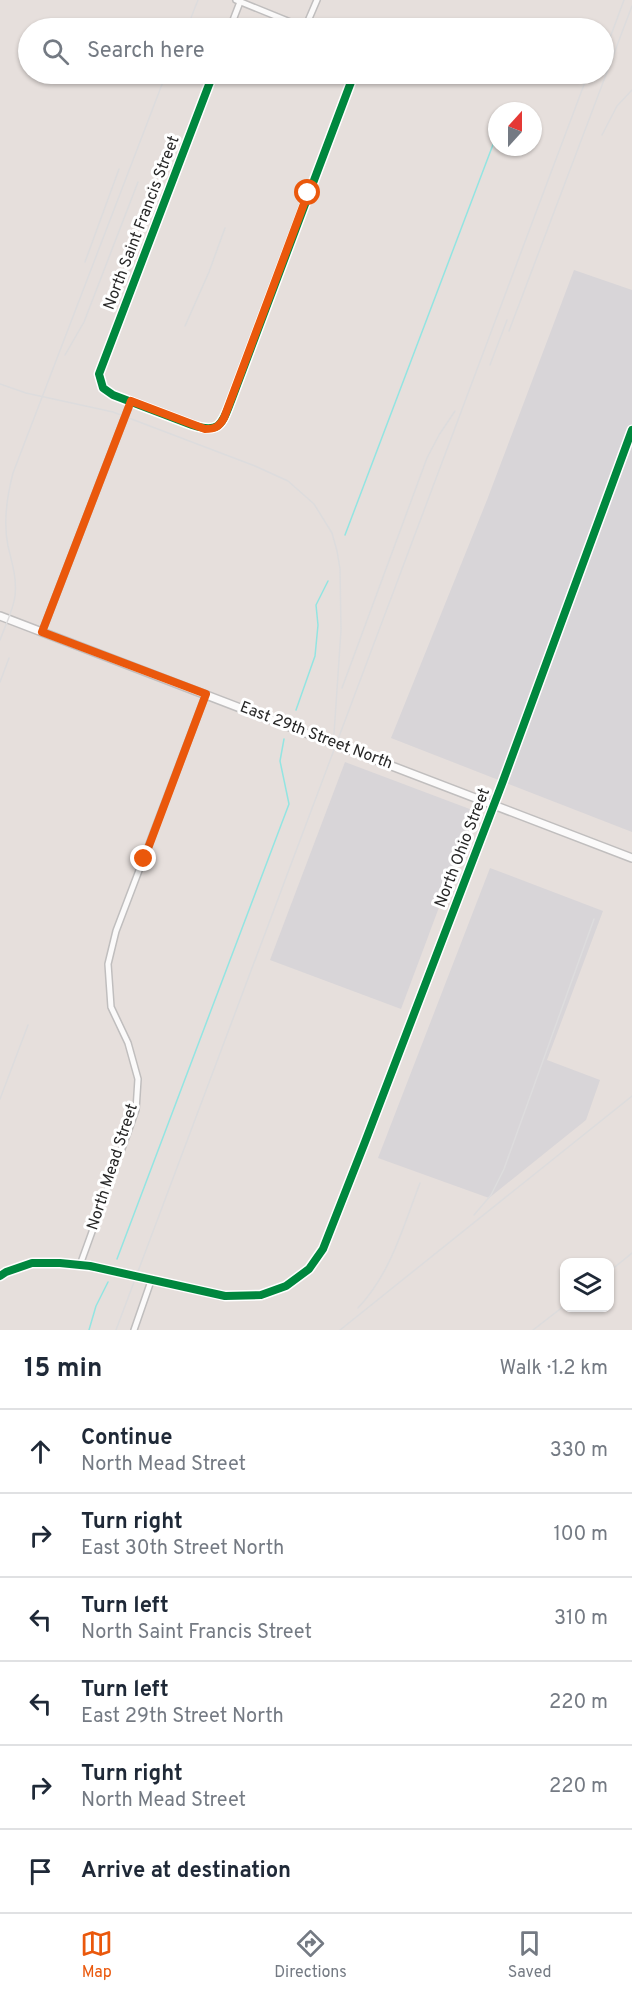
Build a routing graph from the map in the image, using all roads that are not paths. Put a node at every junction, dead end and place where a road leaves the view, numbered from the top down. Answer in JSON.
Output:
{"nodes":[{"id":1,"x":317,"y":0,"type":"edge"},
{"id":2,"x":238,"y":1,"type":"edge"},
{"id":3,"x":233,"y":18,"type":"edge"},
{"id":4,"x":280,"y":18,"type":"edge"},
{"id":5,"x":309,"y":18,"type":"edge"},
{"id":6,"x":209,"y":84,"type":"edge"},
{"id":7,"x":350,"y":84,"type":"edge"},
{"id":8,"x":131,"y":401,"type":"junction"},
{"id":9,"x":632,"y":430,"type":"edge"},
{"id":10,"x":0,"y":616,"type":"edge"},
{"id":11,"x":42,"y":632,"type":"junction"},
{"id":12,"x":206,"y":694,"type":"junction"},
{"id":13,"x":494,"y":804,"type":"junction"},
{"id":14,"x":632,"y":858,"type":"edge"},
{"id":15,"x":80,"y":1265,"type":"junction"},
{"id":16,"x":0,"y":1276,"type":"edge"},
{"id":17,"x":151,"y":1281,"type":"junction"},
{"id":18,"x":134,"y":1330,"type":"edge"}],
"edges":[{"from":1,"to":5,"type":"street"},
{"from":2,"to":3,"type":"street"},
{"from":2,"to":4,"type":"street"},
{"from":6,"to":8,"type":"street","name":"North Saint Francis Street"},
{"from":7,"to":8,"type":"street"},
{"from":8,"to":11,"type":"street"},
{"from":9,"to":13,"type":"street","name":"North Ohio Street"},
{"from":10,"to":11,"type":"street","name":"East 29th Street North"},
{"from":11,"to":12,"type":"street","name":"East 29th Street North"},
{"from":12,"to":13,"type":"street","name":"East 29th Street North"},
{"from":12,"to":15,"type":"street","name":"North Mead Street"},
{"from":13,"to":14,"type":"street","name":"East 29th Street North"},
{"from":13,"to":17,"type":"street","name":"North Ohio Street"},
{"from":15,"to":16,"type":"street"},
{"from":15,"to":17,"type":"street"},
{"from":17,"to":18,"type":"street"}]}
